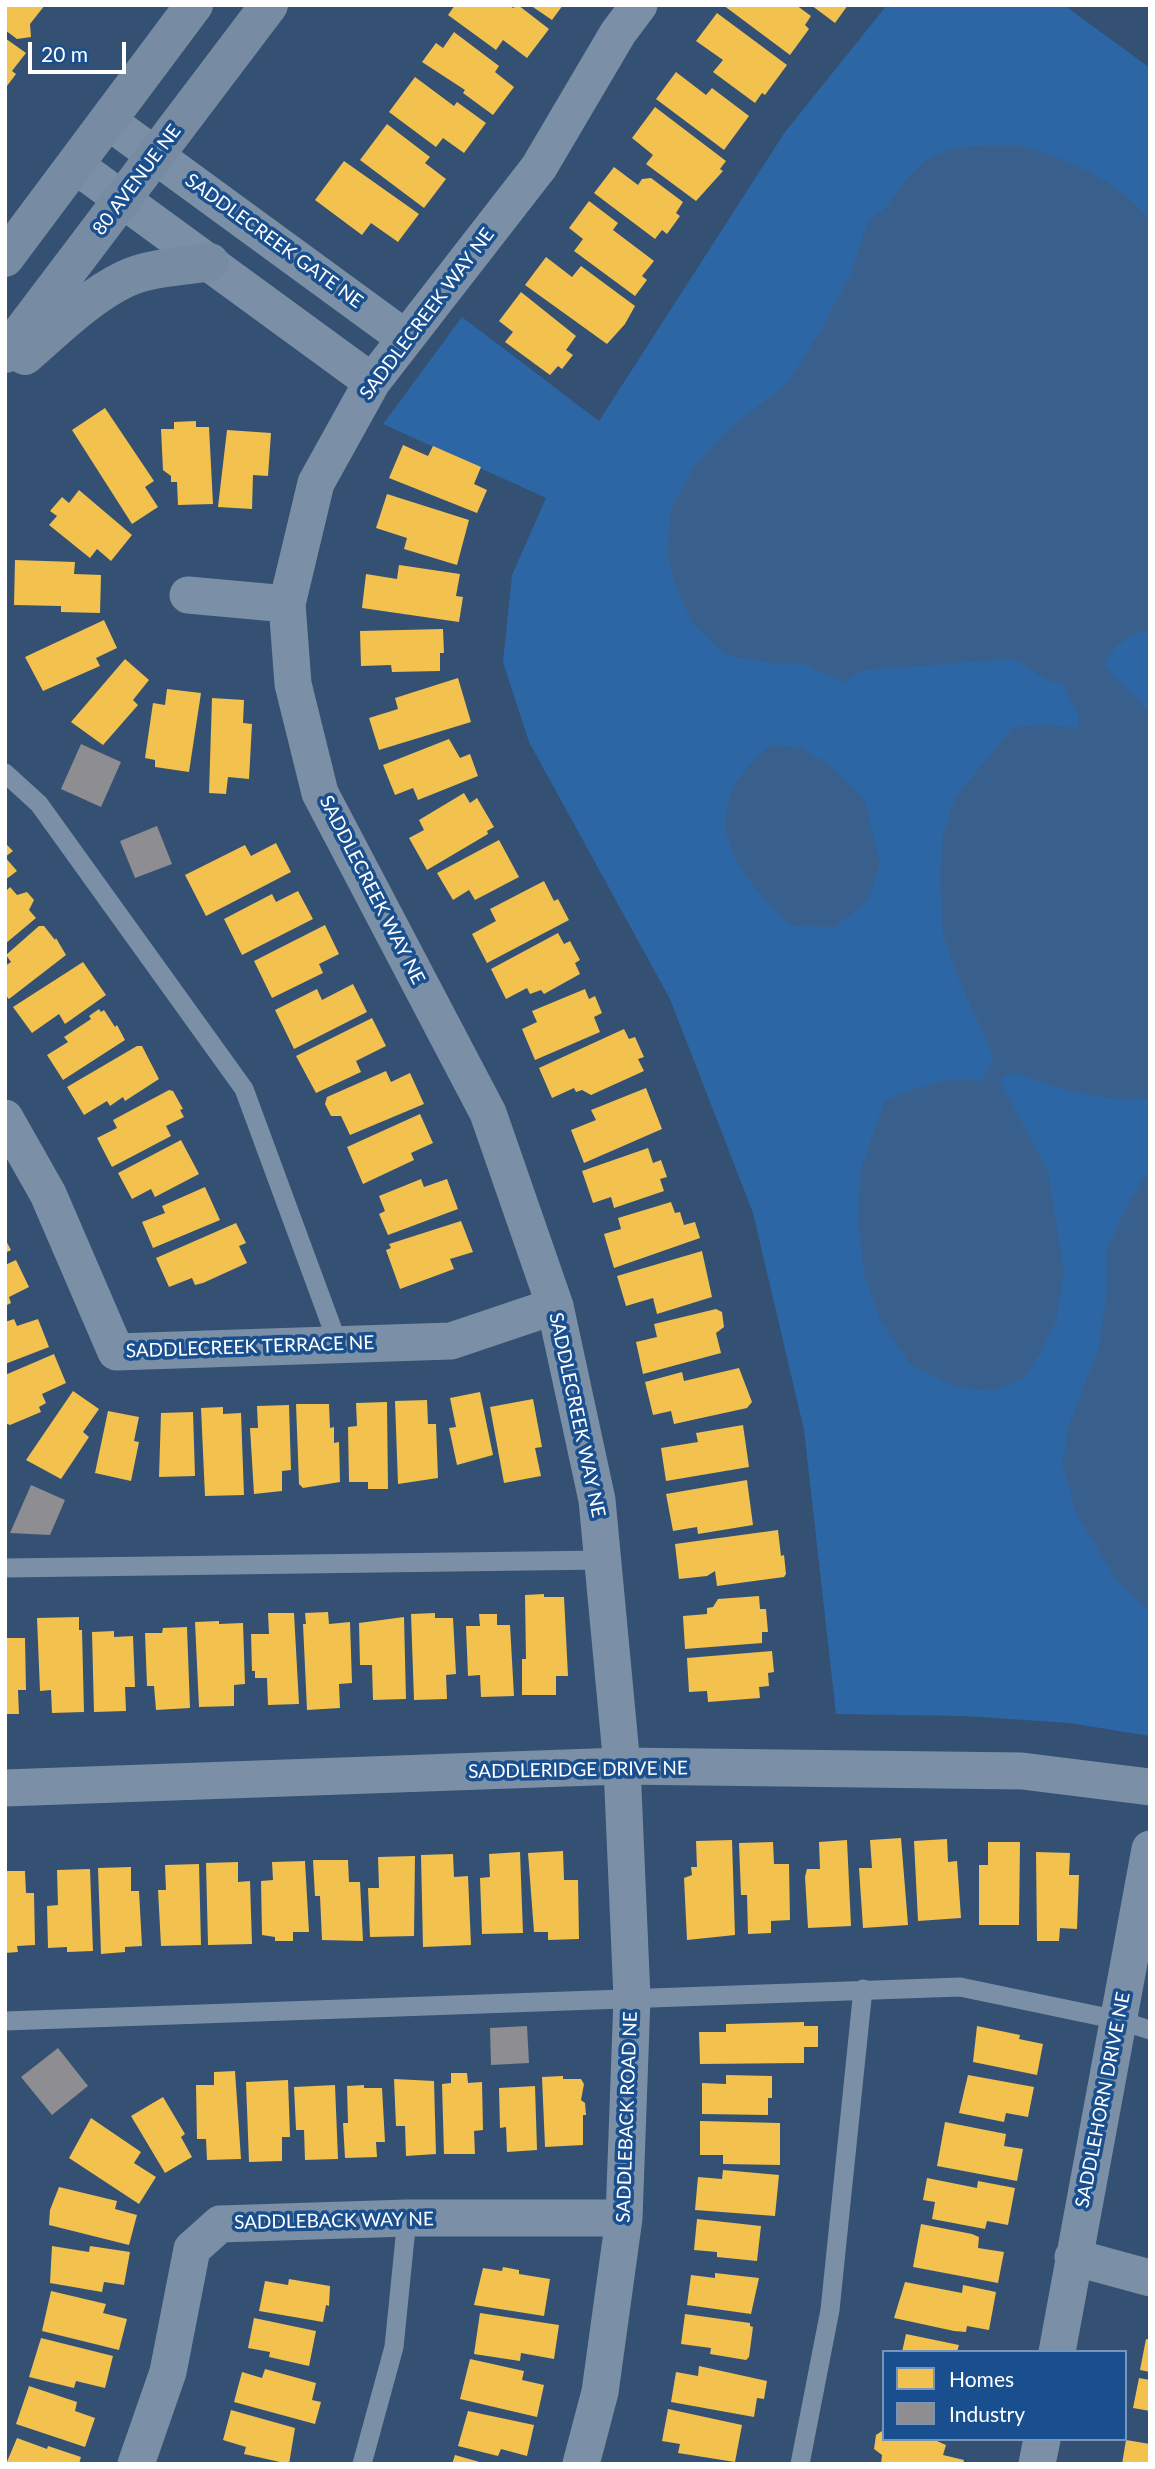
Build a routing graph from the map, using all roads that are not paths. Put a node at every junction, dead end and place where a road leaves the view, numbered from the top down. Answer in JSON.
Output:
{"nodes":[{"id":1,"x":194,"y":5,"type":"edge"},
{"id":2,"x":269,"y":5,"type":"edge"},
{"id":3,"x":639,"y":5,"type":"edge"},
{"id":4,"x":108,"y":121,"type":"junction"},
{"id":5,"x":156,"y":155,"type":"junction"},
{"id":6,"x":75,"y":165,"type":"junction"},
{"id":7,"x":123,"y":199,"type":"junction"},
{"id":8,"x":5,"y":258,"type":"edge"},
{"id":9,"x":210,"y":262,"type":"junction"},
{"id":10,"x":405,"y":338,"type":"junction"},
{"id":11,"x":5,"y":354,"type":"edge"},
{"id":12,"x":5,"y":373,"type":"edge"},
{"id":13,"x":372,"y":382,"type":"junction"},
{"id":14,"x":188,"y":595,"type":"dead end"},
{"id":15,"x":287,"y":604,"type":"junction"},
{"id":16,"x":5,"y":773,"type":"edge"},
{"id":17,"x":5,"y":1118,"type":"edge"},
{"id":18,"x":555,"y":1306,"type":"junction"},
{"id":19,"x":338,"y":1344,"type":"junction"},
{"id":20,"x":604,"y":1560,"type":"junction"},
{"id":21,"x":5,"y":1568,"type":"edge"},
{"id":22,"x":622,"y":1766,"type":"junction"},
{"id":23,"x":1150,"y":1787,"type":"edge"},
{"id":24,"x":5,"y":1788,"type":"edge"},
{"id":25,"x":1150,"y":1849,"type":"edge"},
{"id":26,"x":863,"y":1989,"type":"junction"},
{"id":27,"x":632,"y":1998,"type":"junction"},
{"id":28,"x":5,"y":2021,"type":"edge"},
{"id":29,"x":1134,"y":2025,"type":"edge"},
{"id":30,"x":407,"y":2218,"type":"junction"},
{"id":31,"x":624,"y":2218,"type":"junction"},
{"id":32,"x":1073,"y":2257,"type":"junction"},
{"id":33,"x":1150,"y":2278,"type":"edge"},
{"id":34,"x":1057,"y":2350,"type":"edge"},
{"id":35,"x":1042,"y":2441,"type":"edge"},
{"id":36,"x":136,"y":2464,"type":"edge"},
{"id":37,"x":362,"y":2464,"type":"edge"},
{"id":38,"x":581,"y":2464,"type":"edge"},
{"id":39,"x":800,"y":2464,"type":"edge"},
{"id":40,"x":1037,"y":2464,"type":"edge"}],
"edges":[{"from":1,"to":4,"type":"main road"},
{"from":2,"to":5,"type":"main road","name":"80 AVENUE NE"},
{"from":3,"to":10,"type":"street","name":"SADDLECREEK WAY NE"},
{"from":4,"to":5,"type":"street","name":"SADDLECREEK GATE NE"},
{"from":4,"to":6,"type":"main road"},
{"from":5,"to":7,"type":"main road","name":"80 AVENUE NE"},
{"from":5,"to":10,"type":"street","name":"SADDLECREEK GATE NE"},
{"from":6,"to":7,"type":"street"},
{"from":6,"to":8,"type":"main road"},
{"from":7,"to":9,"type":"street"},
{"from":7,"to":11,"type":"main road","name":"80 AVENUE NE"},
{"from":9,"to":12,"type":"main road"},
{"from":9,"to":13,"type":"street"},
{"from":10,"to":13,"type":"street","name":"SADDLECREEK WAY NE"},
{"from":13,"to":15,"type":"street","name":"SADDLECREEK WAY NE"},
{"from":14,"to":15,"type":"street"},
{"from":15,"to":18,"type":"street","name":"SADDLECREEK WAY NE"},
{"from":16,"to":19,"type":"lane"},
{"from":17,"to":19,"type":"street","name":"SADDLECREEK TERRACE NE"},
{"from":18,"to":19,"type":"street","name":"SADDLECREEK TERRACE NE"},
{"from":18,"to":20,"type":"street","name":"SADDLECREEK WAY NE"},
{"from":20,"to":21,"type":"lane"},
{"from":20,"to":22,"type":"street","name":"SADDLECREEK WAY NE"},
{"from":22,"to":23,"type":"street","name":"SADDLERIDGE DRIVE NE"},
{"from":22,"to":24,"type":"street","name":"SADDLERIDGE DRIVE NE"},
{"from":22,"to":27,"type":"street","name":"SADDLEBACK ROAD NE"},
{"from":25,"to":29,"type":"street","name":"SADDLEHORN DRIVE NE"},
{"from":26,"to":27,"type":"lane"},
{"from":26,"to":29,"type":"lane"},
{"from":26,"to":39,"type":"lane"},
{"from":27,"to":28,"type":"lane"},
{"from":27,"to":31,"type":"street","name":"SADDLEBACK ROAD NE"},
{"from":29,"to":32,"type":"street","name":"SADDLEHORN DRIVE NE"},
{"from":30,"to":31,"type":"street","name":"SADDLEBACK WAY NE"},
{"from":30,"to":36,"type":"street","name":"SADDLEBACK WAY NE"},
{"from":30,"to":37,"type":"lane"},
{"from":31,"to":38,"type":"street","name":"SADDLEBACK ROAD NE"},
{"from":32,"to":33,"type":"street"},
{"from":32,"to":34,"type":"street","name":"SADDLEHORN DRIVE NE"},
{"from":35,"to":40,"type":"street"}]}
